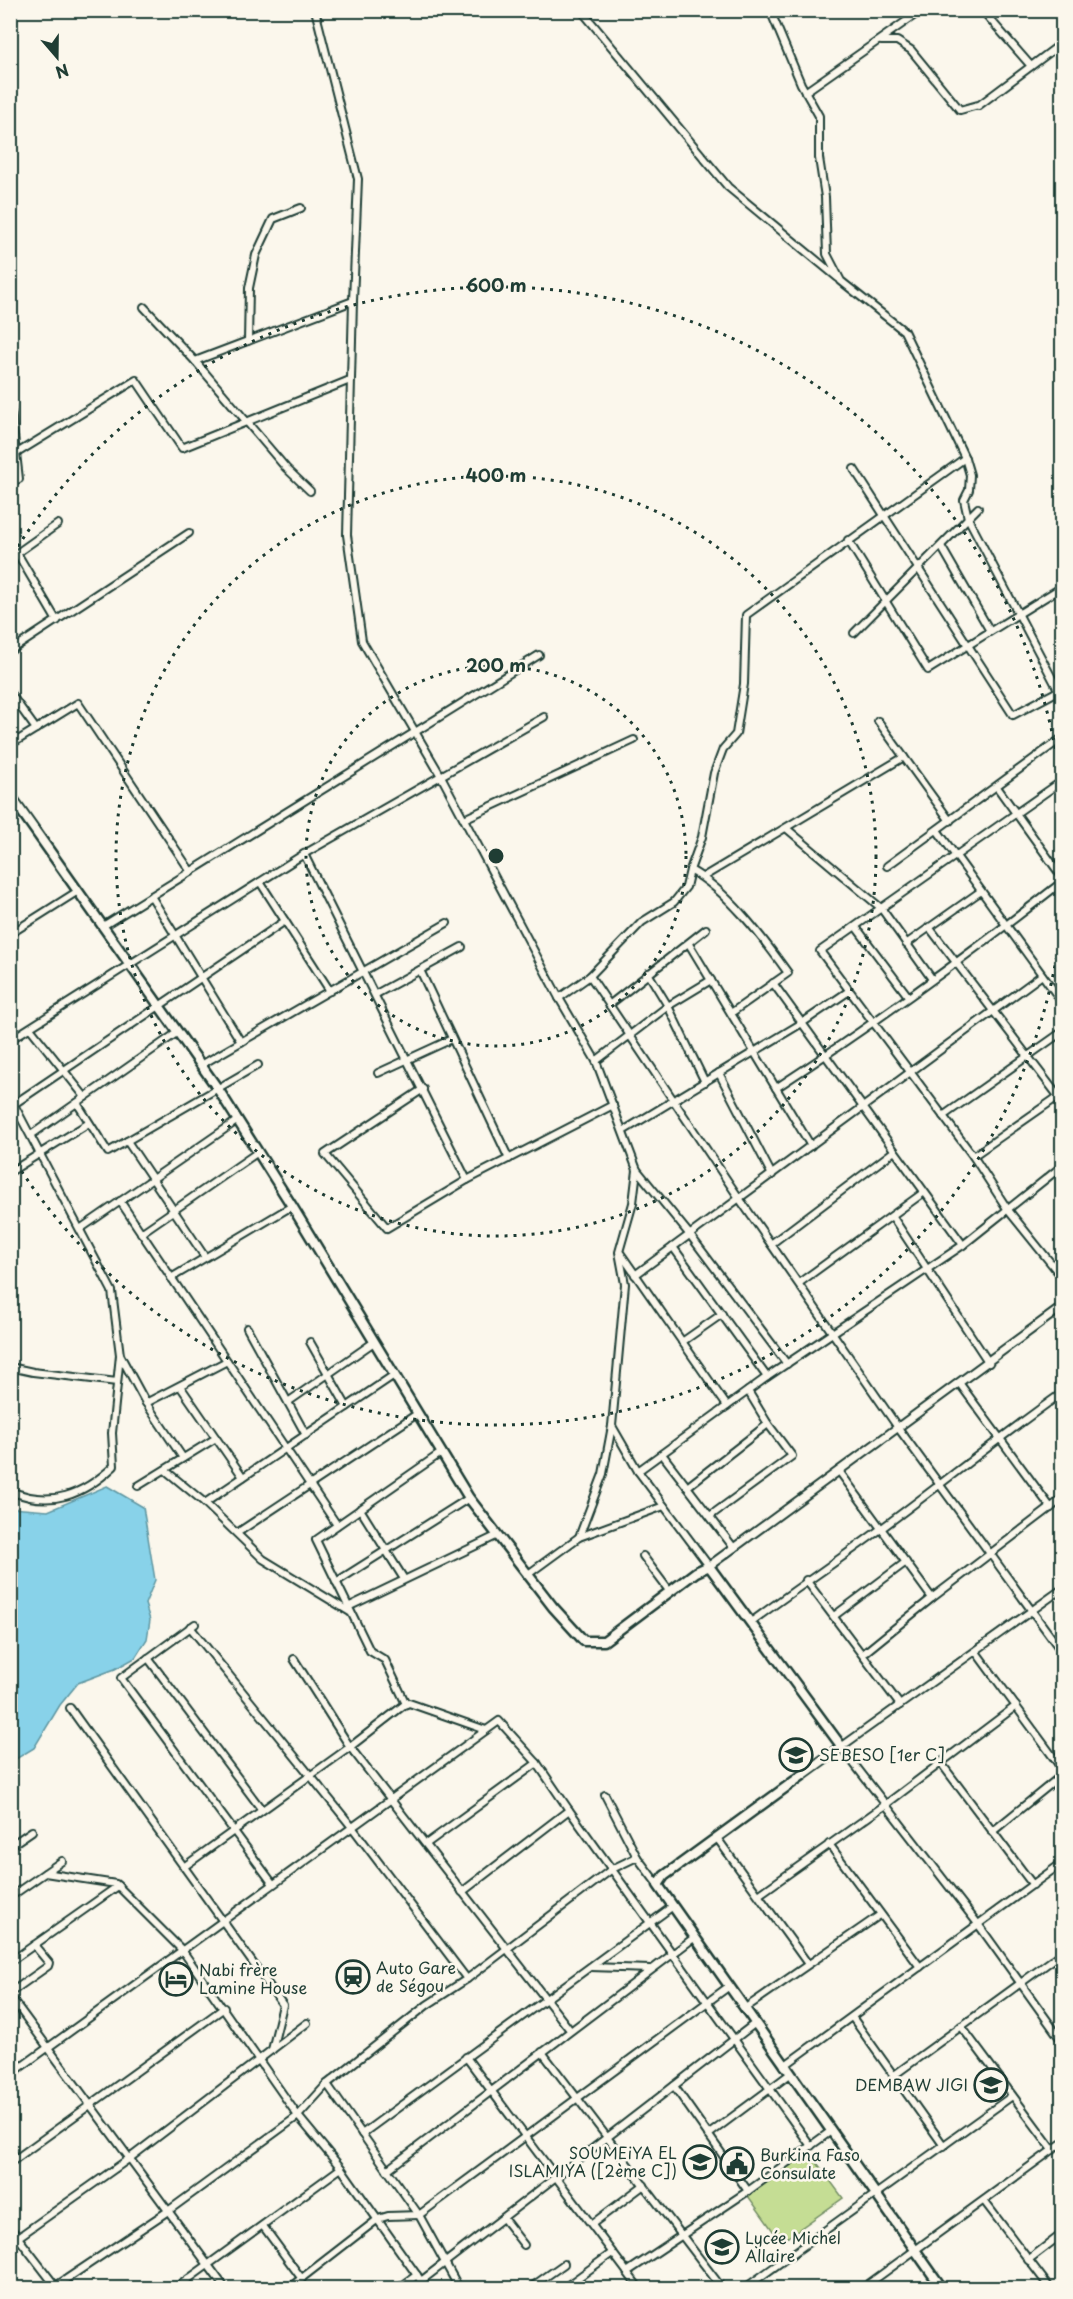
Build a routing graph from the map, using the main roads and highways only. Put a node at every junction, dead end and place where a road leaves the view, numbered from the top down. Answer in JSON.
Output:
{"nodes":[{"id":1,"x":10,"y":795,"type":"edge"},
{"id":2,"x":942,"y":2289,"type":"edge"}],
"edges":[{"from":1,"to":2,"type":"main road"}]}
